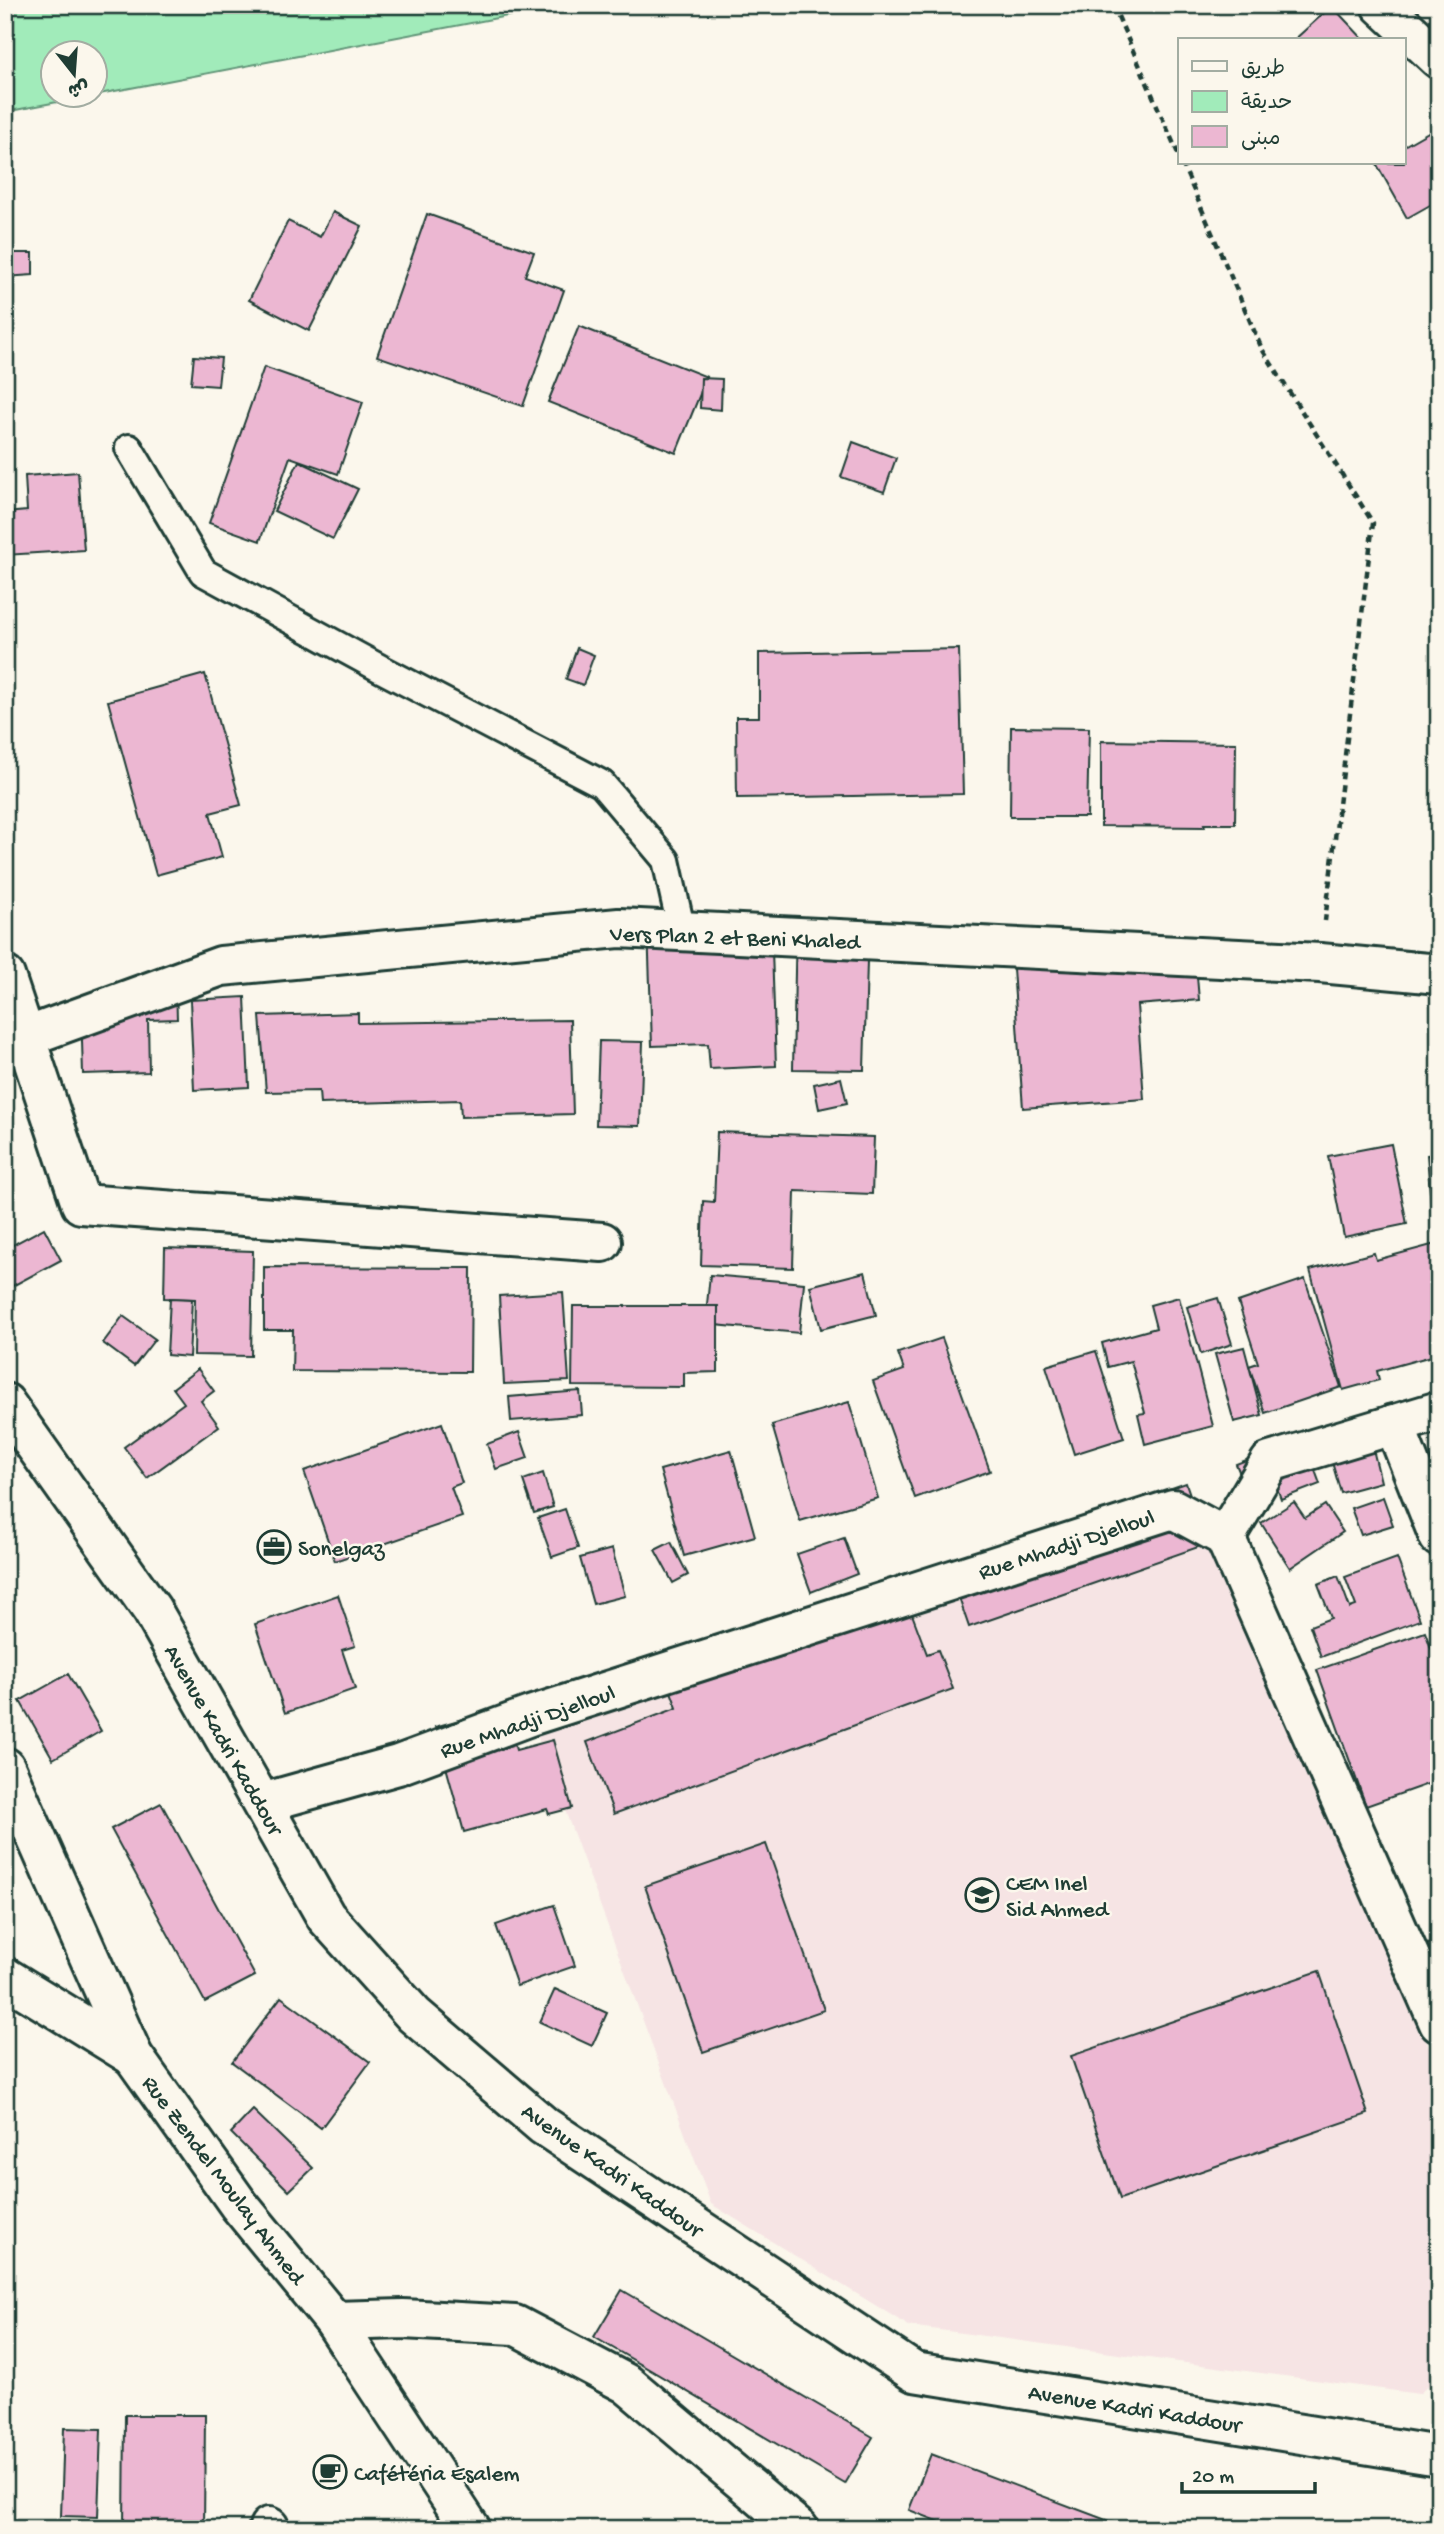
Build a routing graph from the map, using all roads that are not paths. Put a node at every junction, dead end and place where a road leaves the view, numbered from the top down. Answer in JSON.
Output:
{"nodes":[{"id":1,"x":1381,"y":5,"type":"edge"},
{"id":2,"x":1439,"y":59,"type":"edge"},
{"id":3,"x":128,"y":448,"type":"dead end"},
{"id":4,"x":682,"y":932,"type":"junction"},
{"id":5,"x":1439,"y":974,"type":"edge"},
{"id":6,"x":5,"y":976,"type":"edge"},
{"id":7,"x":14,"y":1044,"type":"edge"},
{"id":8,"x":602,"y":1242,"type":"dead end"},
{"id":9,"x":5,"y":1404,"type":"edge"},
{"id":10,"x":1439,"y":1410,"type":"edge"},
{"id":11,"x":1394,"y":1424,"type":"junction"},
{"id":12,"x":20,"y":1438,"type":"edge"},
{"id":13,"x":1225,"y":1537,"type":"junction"},
{"id":14,"x":1439,"y":1537,"type":"edge"},
{"id":15,"x":5,"y":1767,"type":"edge"},
{"id":16,"x":262,"y":1804,"type":"junction"},
{"id":17,"x":5,"y":1977,"type":"edge"},
{"id":18,"x":1439,"y":2023,"type":"edge"},
{"id":19,"x":133,"y":2056,"type":"junction"},
{"id":20,"x":334,"y":2321,"type":"junction"},
{"id":21,"x":1438,"y":2453,"type":"edge"},
{"id":22,"x":471,"y":2529,"type":"edge"},
{"id":23,"x":799,"y":2529,"type":"edge"}],
"edges":[{"from":1,"to":2,"type":"street"},
{"from":3,"to":4,"type":"lane"},
{"from":4,"to":5,"type":"street","name":"Vers Plan 2 et Beni Khaled"},
{"from":4,"to":7,"type":"street","name":"Vers Plan 2 et Beni Khaled"},
{"from":6,"to":7,"type":"street"},
{"from":7,"to":8,"type":"street"},
{"from":9,"to":12,"type":"street","name":"Avenue Kadri Kaddour"},
{"from":10,"to":11,"type":"street"},
{"from":11,"to":13,"type":"street"},
{"from":11,"to":14,"type":"street"},
{"from":12,"to":16,"type":"street","name":"Avenue Kadri Kaddour"},
{"from":13,"to":16,"type":"street","name":"Rue Mhadji Djelloul"},
{"from":13,"to":18,"type":"street"},
{"from":15,"to":19,"type":"street","name":"Rue Zendel Moulay Ahmed"},
{"from":16,"to":21,"type":"street","name":"Avenue Kadri Kaddour"},
{"from":17,"to":19,"type":"street"},
{"from":19,"to":20,"type":"street","name":"Rue Zendel Moulay Ahmed"},
{"from":20,"to":22,"type":"street","name":"Rue Zendel Moulay Ahmed"},
{"from":20,"to":23,"type":"street"}]}
